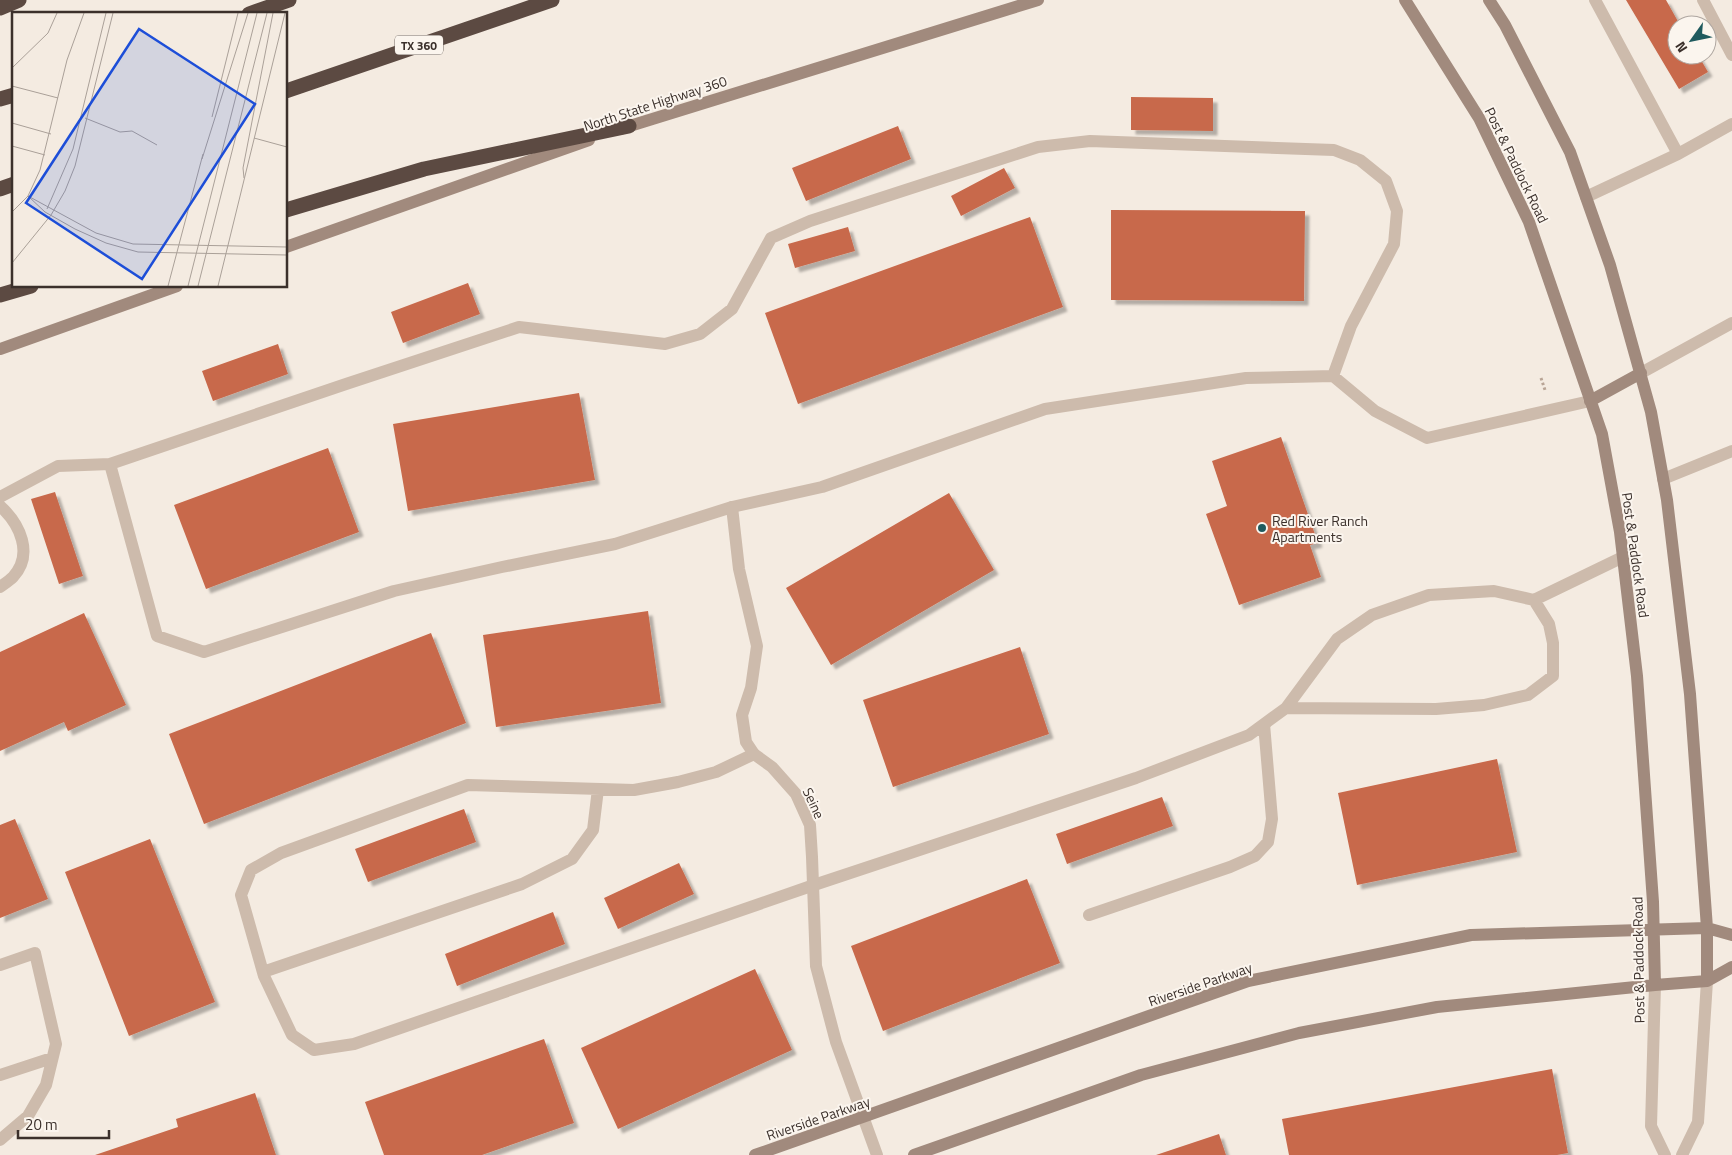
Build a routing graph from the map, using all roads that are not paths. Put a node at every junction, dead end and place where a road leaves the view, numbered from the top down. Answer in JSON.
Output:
{"nodes":[{"id":1,"x":19,"y":0,"type":"edge"},
{"id":2,"x":289,"y":0,"type":"edge"},
{"id":3,"x":552,"y":0,"type":"edge"},
{"id":4,"x":1038,"y":0,"type":"edge"},
{"id":5,"x":1406,"y":0,"type":"edge"},
{"id":6,"x":1489,"y":0,"type":"edge"},
{"id":7,"x":1595,"y":0,"type":"edge"},
{"id":8,"x":1703,"y":0,"type":"edge"},
{"id":9,"x":0,"y":8,"type":"edge"},
{"id":10,"x":255,"y":12,"type":"edge"},
{"id":11,"x":1732,"y":54,"type":"edge"},
{"id":12,"x":288,"y":90,"type":"edge"},
{"id":13,"x":12,"y":95,"type":"edge"},
{"id":14,"x":0,"y":99,"type":"edge"},
{"id":15,"x":1732,"y":124,"type":"edge"},
{"id":16,"x":629,"y":126,"type":"junction"},
{"id":17,"x":1678,"y":154,"type":"junction"},
{"id":18,"x":12,"y":185,"type":"edge"},
{"id":19,"x":0,"y":189,"type":"edge"},
{"id":20,"x":1586,"y":197,"type":"junction"},
{"id":21,"x":288,"y":209,"type":"edge"},
{"id":22,"x":288,"y":247,"type":"edge"},
{"id":23,"x":25,"y":288,"type":"edge"},
{"id":24,"x":171,"y":288,"type":"edge"},
{"id":25,"x":0,"y":296,"type":"edge"},
{"id":26,"x":1732,"y":323,"type":"edge"},
{"id":27,"x":0,"y":349,"type":"edge"},
{"id":28,"x":1641,"y":373,"type":"junction"},
{"id":29,"x":1333,"y":376,"type":"junction"},
{"id":30,"x":1590,"y":401,"type":"junction"},
{"id":31,"x":1732,"y":451,"type":"edge"},
{"id":32,"x":110,"y":464,"type":"junction"},
{"id":33,"x":1663,"y":479,"type":"junction"},
{"id":34,"x":0,"y":497,"type":"edge"},
{"id":35,"x":0,"y":506,"type":"edge"},
{"id":36,"x":732,"y":507,"type":"junction"},
{"id":37,"x":1623,"y":557,"type":"junction"},
{"id":38,"x":0,"y":587,"type":"edge"},
{"id":39,"x":1534,"y":600,"type":"junction"},
{"id":40,"x":1286,"y":708,"type":"junction"},
{"id":41,"x":1264,"y":724,"type":"junction"},
{"id":42,"x":754,"y":754,"type":"junction"},
{"id":43,"x":598,"y":789,"type":"junction"},
{"id":44,"x":814,"y":885,"type":"junction"},
{"id":45,"x":1089,"y":915,"type":"dead end"},
{"id":46,"x":1708,"y":928,"type":"junction"},
{"id":47,"x":1655,"y":930,"type":"junction"},
{"id":48,"x":1732,"y":935,"type":"edge"},
{"id":49,"x":0,"y":966,"type":"edge"},
{"id":50,"x":1732,"y":967,"type":"edge"},
{"id":51,"x":263,"y":972,"type":"junction"},
{"id":52,"x":1707,"y":982,"type":"junction"},
{"id":53,"x":1655,"y":985,"type":"junction"},
{"id":54,"x":52,"y":1058,"type":"junction"},
{"id":55,"x":0,"y":1075,"type":"edge"},
{"id":56,"x":864,"y":1118,"type":"junction"},
{"id":57,"x":0,"y":1140,"type":"edge"},
{"id":58,"x":755,"y":1155,"type":"edge"},
{"id":59,"x":877,"y":1155,"type":"edge"},
{"id":60,"x":914,"y":1155,"type":"edge"},
{"id":61,"x":1665,"y":1155,"type":"edge"},
{"id":62,"x":1682,"y":1155,"type":"edge"}],
"edges":[{"from":1,"to":9,"type":"highway"},
{"from":2,"to":10,"type":"highway"},
{"from":3,"to":12,"type":"highway","number":"TX 360"},
{"from":4,"to":16,"type":"street","name":"North State Highway 360"},
{"from":5,"to":30,"type":"street","name":"Post & Paddock Road"},
{"from":6,"to":20,"type":"street"},
{"from":7,"to":17,"type":"street"},
{"from":8,"to":11,"type":"street"},
{"from":13,"to":14,"type":"highway"},
{"from":15,"to":17,"type":"street"},
{"from":16,"to":21,"type":"highway"},
{"from":16,"to":22,"type":"street","name":"North State Highway 360"},
{"from":17,"to":20,"type":"street"},
{"from":18,"to":19,"type":"highway"},
{"from":20,"to":28,"type":"street"},
{"from":23,"to":25,"type":"highway"},
{"from":24,"to":27,"type":"street"},
{"from":26,"to":28,"type":"street"},
{"from":28,"to":30,"type":"street"},
{"from":28,"to":33,"type":"street"},
{"from":29,"to":30,"type":"street"},
{"from":29,"to":32,"type":"street"},
{"from":29,"to":36,"type":"street"},
{"from":30,"to":37,"type":"street","name":"Post & Paddock Road"},
{"from":31,"to":33,"type":"street"},
{"from":32,"to":34,"type":"street"},
{"from":32,"to":36,"type":"street"},
{"from":33,"to":46,"type":"street"},
{"from":35,"to":38,"type":"street"},
{"from":36,"to":42,"type":"street","name":"Seine"},
{"from":37,"to":39,"type":"street"},
{"from":37,"to":47,"type":"street","name":"Post & Paddock Road"},
{"from":39,"to":40,"type":"street"},
{"from":39,"to":40,"type":"street"},
{"from":40,"to":41,"type":"street"},
{"from":41,"to":44,"type":"street"},
{"from":41,"to":45,"type":"street"},
{"from":42,"to":43,"type":"street"},
{"from":42,"to":44,"type":"street","name":"Seine"},
{"from":43,"to":51,"type":"street"},
{"from":43,"to":51,"type":"street"},
{"from":44,"to":51,"type":"street"},
{"from":44,"to":56,"type":"street","name":"Seine"},
{"from":46,"to":47,"type":"street","name":"Riverside Parkway"},
{"from":46,"to":48,"type":"street","name":"Riverside Parkway"},
{"from":46,"to":52,"type":"street"},
{"from":47,"to":53,"type":"street","name":"Post & Paddock Road"},
{"from":47,"to":56,"type":"street","name":"Riverside Parkway"},
{"from":49,"to":54,"type":"street"},
{"from":50,"to":52,"type":"street"},
{"from":52,"to":53,"type":"street"},
{"from":52,"to":62,"type":"street"},
{"from":53,"to":60,"type":"street"},
{"from":53,"to":61,"type":"street","name":"Post & Paddock Road"},
{"from":54,"to":55,"type":"street"},
{"from":54,"to":57,"type":"street"},
{"from":56,"to":58,"type":"street","name":"Riverside Parkway"},
{"from":56,"to":59,"type":"street","name":"Seine"}]}
